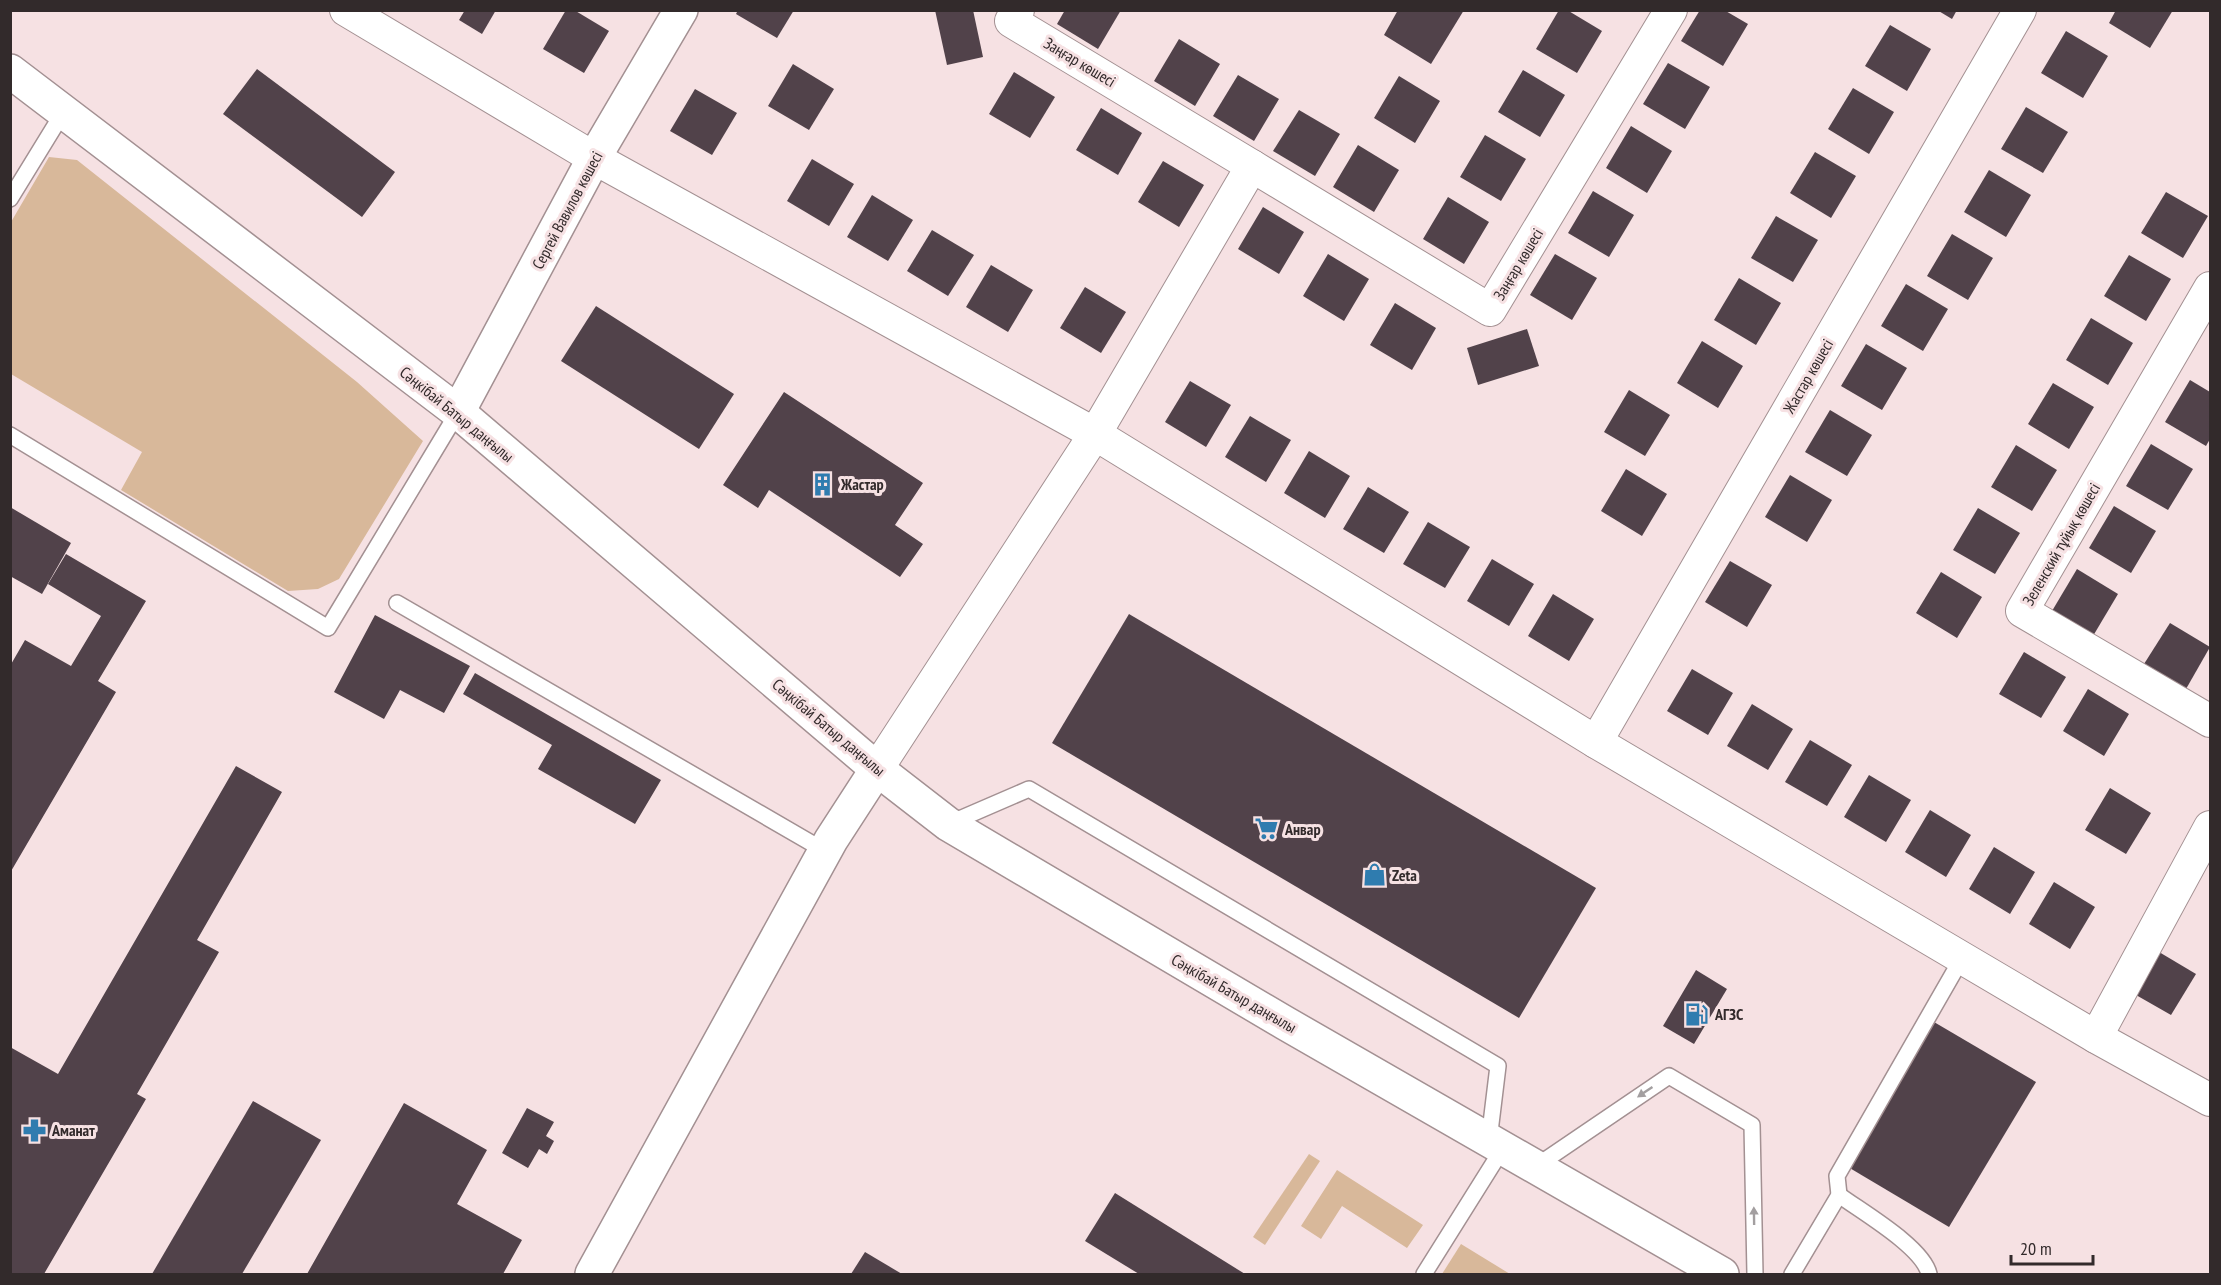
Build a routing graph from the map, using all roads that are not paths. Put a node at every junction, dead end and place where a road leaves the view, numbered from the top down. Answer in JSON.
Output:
{"nodes":[{"id":1,"x":346,"y":10,"type":"edge"},
{"id":2,"x":681,"y":10,"type":"edge"},
{"id":3,"x":1018,"y":10,"type":"edge"},
{"id":4,"x":1671,"y":10,"type":"edge"},
{"id":5,"x":2020,"y":10,"type":"edge"},
{"id":6,"x":10,"y":71,"type":"edge"},
{"id":7,"x":64,"y":111,"type":"junction"},
{"id":8,"x":594,"y":158,"type":"junction"},
{"id":9,"x":1252,"y":166,"type":"junction"},
{"id":10,"x":10,"y":199,"type":"edge"},
{"id":11,"x":2211,"y":288,"type":"edge"},
{"id":12,"x":458,"y":412,"type":"junction"},
{"id":13,"x":1095,"y":434,"type":"junction"},
{"id":14,"x":10,"y":435,"type":"edge"},
{"id":15,"x":397,"y":603,"type":"dead end"},
{"id":16,"x":2211,"y":721,"type":"edge"},
{"id":17,"x":1596,"y":742,"type":"junction"},
{"id":18,"x":878,"y":769,"type":"junction"},
{"id":19,"x":948,"y":824,"type":"junction"},
{"id":20,"x":2211,"y":827,"type":"edge"},
{"id":21,"x":825,"y":851,"type":"junction"},
{"id":22,"x":1962,"y":958,"type":"junction"},
{"id":23,"x":2096,"y":1037,"type":"junction"},
{"id":24,"x":2211,"y":1100,"type":"edge"},
{"id":25,"x":1496,"y":1144,"type":"junction"},
{"id":26,"x":1535,"y":1167,"type":"junction"},
{"id":27,"x":1839,"y":1195,"type":"junction"},
{"id":28,"x":592,"y":1275,"type":"edge"},
{"id":29,"x":1424,"y":1275,"type":"edge"},
{"id":30,"x":1722,"y":1275,"type":"edge"},
{"id":31,"x":1755,"y":1275,"type":"edge"},
{"id":32,"x":1792,"y":1275,"type":"edge"},
{"id":33,"x":1929,"y":1275,"type":"edge"}],
"edges":[{"from":1,"to":8,"type":"street"},
{"from":2,"to":8,"type":"street","name":"Сергей Вавилов көшесі"},
{"from":3,"to":9,"type":"street","name":"Заңғар көшесі"},
{"from":4,"to":9,"type":"street","name":"Заңғар көшесі"},
{"from":5,"to":17,"type":"street","name":"Жастар көшесі"},
{"from":6,"to":7,"type":"street","name":"Сәңкібай Батыр даңғылы"},
{"from":7,"to":10,"type":"lane"},
{"from":7,"to":12,"type":"street","name":"Сәңкібай Батыр даңғылы"},
{"from":8,"to":12,"type":"street","name":"Сергей Вавилов көшесі"},
{"from":8,"to":13,"type":"street"},
{"from":9,"to":13,"type":"street"},
{"from":11,"to":16,"type":"street","name":"Зеленский тұйық көшесі"},
{"from":12,"to":14,"type":"lane"},
{"from":12,"to":18,"type":"street","name":"Сәңкібай Батыр даңғылы"},
{"from":13,"to":17,"type":"street"},
{"from":13,"to":18,"type":"street"},
{"from":15,"to":21,"type":"lane"},
{"from":17,"to":22,"type":"street"},
{"from":18,"to":19,"type":"street","name":"Сәңкібай Батыр даңғылы"},
{"from":18,"to":21,"type":"street"},
{"from":19,"to":25,"type":"street","name":"Сәңкібай Батыр даңғылы"},
{"from":19,"to":25,"type":"lane"},
{"from":20,"to":23,"type":"street"},
{"from":21,"to":28,"type":"street"},
{"from":22,"to":23,"type":"street"},
{"from":22,"to":27,"type":"lane"},
{"from":23,"to":24,"type":"street"},
{"from":25,"to":26,"type":"street","name":"Сәңкібай Батыр даңғылы"},
{"from":25,"to":29,"type":"lane"},
{"from":26,"to":30,"type":"street","name":"Сәңкібай Батыр даңғылы"},
{"from":31,"to":26,"type":"lane","one_way":true},
{"from":27,"to":32,"type":"lane"},
{"from":27,"to":33,"type":"lane"}]}
